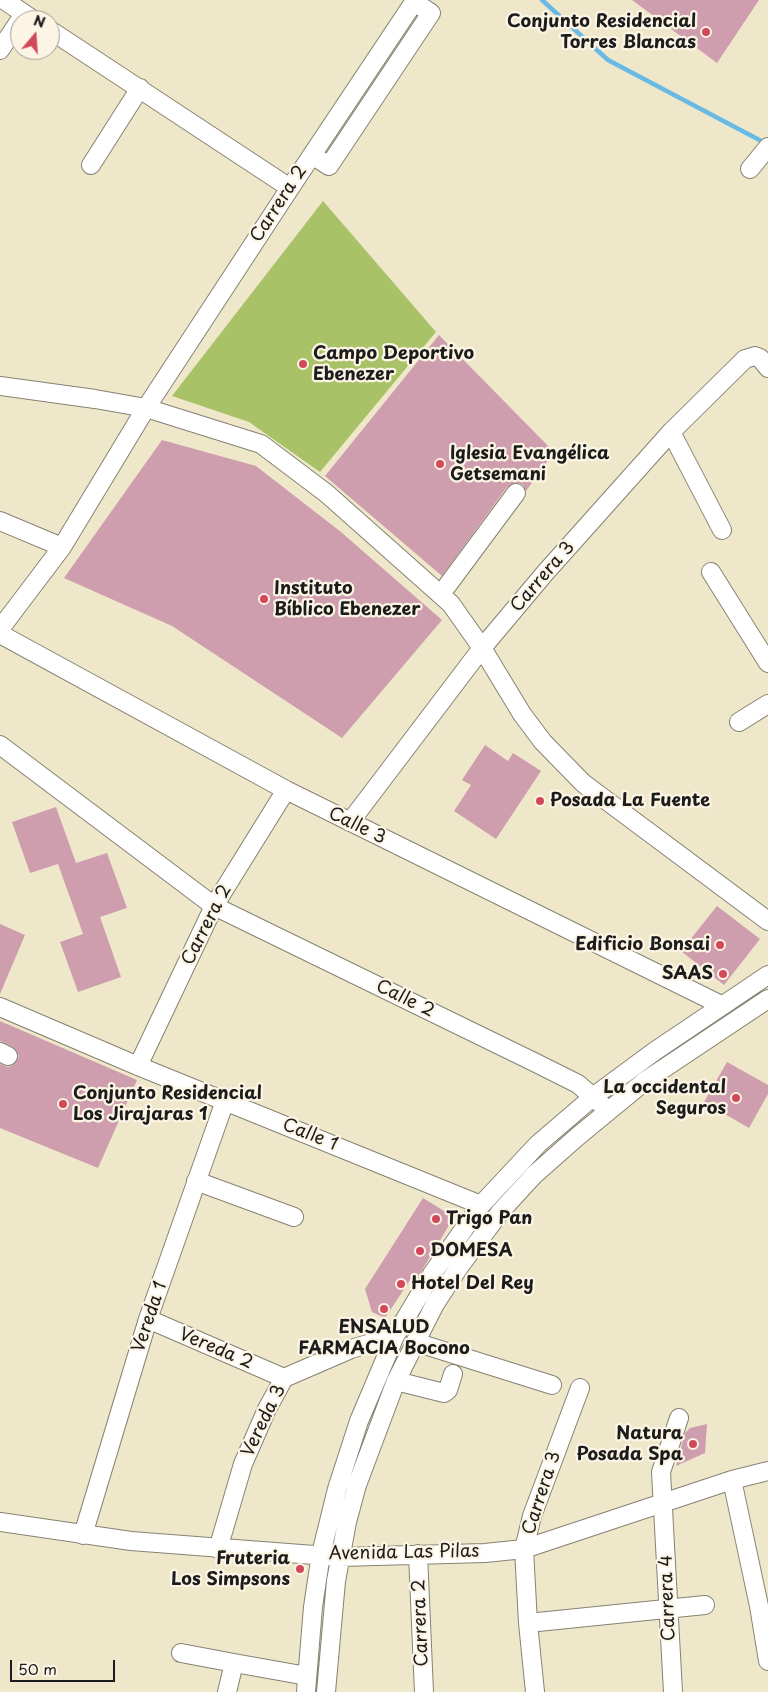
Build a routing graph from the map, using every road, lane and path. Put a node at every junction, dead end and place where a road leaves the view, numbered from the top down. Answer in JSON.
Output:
{"nodes":[{"id":1,"x":4,"y":0,"type":"edge"},
{"id":2,"x":414,"y":2,"type":"dead end"},
{"id":3,"x":19,"y":10,"type":"edge"},
{"id":4,"x":60,"y":36,"type":"edge"},
{"id":5,"x":10,"y":39,"type":"edge"},
{"id":6,"x":0,"y":50,"type":"edge"},
{"id":7,"x":140,"y":88,"type":"junction"},
{"id":8,"x":768,"y":148,"type":"edge"},
{"id":9,"x":91,"y":166,"type":"dead end"},
{"id":10,"x":750,"y":169,"type":"dead end"},
{"id":11,"x":290,"y":188,"type":"junction"},
{"id":12,"x":764,"y":363,"type":"edge"},
{"id":13,"x":0,"y":386,"type":"edge"},
{"id":14,"x":146,"y":408,"type":"junction"},
{"id":15,"x":672,"y":432,"type":"junction"},
{"id":16,"x":516,"y":493,"type":"dead end"},
{"id":17,"x":0,"y":521,"type":"edge"},
{"id":18,"x":722,"y":530,"type":"dead end"},
{"id":19,"x":62,"y":547,"type":"junction"},
{"id":20,"x":711,"y":572,"type":"dead end"},
{"id":21,"x":441,"y":594,"type":"junction"},
{"id":22,"x":0,"y":629,"type":"edge"},
{"id":23,"x":0,"y":634,"type":"edge"},
{"id":24,"x":482,"y":648,"type":"junction"},
{"id":25,"x":768,"y":663,"type":"edge"},
{"id":26,"x":768,"y":704,"type":"edge"},
{"id":27,"x":739,"y":722,"type":"dead end"},
{"id":28,"x":0,"y":745,"type":"edge"},
{"id":29,"x":286,"y":790,"type":"junction"},
{"id":30,"x":350,"y":822,"type":"junction"},
{"id":31,"x":214,"y":906,"type":"junction"},
{"id":32,"x":768,"y":921,"type":"edge"},
{"id":33,"x":768,"y":974,"type":"edge"},
{"id":34,"x":768,"y":999,"type":"edge"},
{"id":35,"x":721,"y":1005,"type":"junction"},
{"id":36,"x":0,"y":1007,"type":"edge"},
{"id":37,"x":138,"y":1066,"type":"junction"},
{"id":38,"x":594,"y":1096,"type":"junction"},
{"id":39,"x":225,"y":1101,"type":"junction"},
{"id":40,"x":608,"y":1111,"type":"junction"},
{"id":41,"x":196,"y":1181,"type":"junction"},
{"id":42,"x":481,"y":1205,"type":"junction"},
{"id":43,"x":294,"y":1217,"type":"dead end"},
{"id":44,"x":148,"y":1319,"type":"junction"},
{"id":45,"x":394,"y":1336,"type":"junction"},
{"id":46,"x":415,"y":1342,"type":"junction"},
{"id":47,"x":452,"y":1374,"type":"dead end"},
{"id":48,"x":284,"y":1378,"type":"junction"},
{"id":49,"x":396,"y":1381,"type":"junction"},
{"id":50,"x":552,"y":1385,"type":"dead end"},
{"id":51,"x":580,"y":1388,"type":"dead end"},
{"id":52,"x":679,"y":1418,"type":"dead end"},
{"id":53,"x":768,"y":1471,"type":"edge"},
{"id":54,"x":732,"y":1480,"type":"junction"},
{"id":55,"x":664,"y":1504,"type":"junction"},
{"id":56,"x":0,"y":1522,"type":"edge"},
{"id":57,"x":83,"y":1535,"type":"junction"},
{"id":58,"x":218,"y":1549,"type":"junction"},
{"id":59,"x":524,"y":1549,"type":"junction"},
{"id":60,"x":320,"y":1554,"type":"junction"},
{"id":61,"x":418,"y":1554,"type":"junction"},
{"id":62,"x":340,"y":1557,"type":"junction"},
{"id":63,"x":705,"y":1606,"type":"dead end"},
{"id":64,"x":667,"y":1609,"type":"junction"},
{"id":65,"x":528,"y":1623,"type":"junction"},
{"id":66,"x":181,"y":1653,"type":"dead end"},
{"id":67,"x":768,"y":1661,"type":"edge"},
{"id":68,"x":234,"y":1662,"type":"junction"},
{"id":69,"x":306,"y":1684,"type":"edge"},
{"id":70,"x":227,"y":1692,"type":"edge"},
{"id":71,"x":326,"y":1692,"type":"edge"},
{"id":72,"x":424,"y":1692,"type":"edge"},
{"id":73,"x":535,"y":1692,"type":"edge"},
{"id":74,"x":673,"y":1692,"type":"edge"}],
"edges":[{"from":1,"to":3,"type":"street"},
{"from":2,"to":11,"type":"street","name":"Carrera 2"},
{"from":4,"to":7,"type":"street"},
{"from":5,"to":6,"type":"street"},
{"from":7,"to":9,"type":"street"},
{"from":7,"to":11,"type":"street"},
{"from":8,"to":10,"type":"street"},
{"from":11,"to":14,"type":"street","name":"Carrera 2"},
{"from":12,"to":15,"type":"street","name":"Carrera 3"},
{"from":13,"to":14,"type":"street"},
{"from":14,"to":19,"type":"street","name":"Carrera 2"},
{"from":14,"to":21,"type":"street"},
{"from":15,"to":18,"type":"street"},
{"from":15,"to":24,"type":"street","name":"Carrera 3"},
{"from":16,"to":21,"type":"street"},
{"from":17,"to":19,"type":"street"},
{"from":19,"to":22,"type":"street","name":"Carrera 2"},
{"from":20,"to":25,"type":"street"},
{"from":21,"to":24,"type":"street"},
{"from":23,"to":29,"type":"street","name":"Calle 3"},
{"from":24,"to":30,"type":"street","name":"Carrera 3"},
{"from":24,"to":32,"type":"street"},
{"from":26,"to":27,"type":"street"},
{"from":28,"to":31,"type":"street","name":"Calle 2"},
{"from":29,"to":30,"type":"street","name":"Calle 3"},
{"from":29,"to":31,"type":"street","name":"Carrera 2"},
{"from":30,"to":35,"type":"street","name":"Calle 3"},
{"from":31,"to":37,"type":"street","name":"Carrera 2"},
{"from":31,"to":38,"type":"street","name":"Calle 2"},
{"from":33,"to":35,"type":"street"},
{"from":34,"to":40,"type":"street"},
{"from":35,"to":38,"type":"street"},
{"from":36,"to":37,"type":"street","name":"Calle 1"},
{"from":37,"to":39,"type":"street","name":"Calle 1"},
{"from":38,"to":40,"type":"street","name":"Calle 2"},
{"from":38,"to":42,"type":"street"},
{"from":39,"to":41,"type":"street","name":"Vereda 1"},
{"from":39,"to":42,"type":"street","name":"Calle 1"},
{"from":40,"to":46,"type":"street"},
{"from":41,"to":43,"type":"street"},
{"from":41,"to":44,"type":"street","name":"Vereda 1"},
{"from":42,"to":45,"type":"street"},
{"from":44,"to":48,"type":"street","name":"Vereda 2"},
{"from":44,"to":57,"type":"street","name":"Vereda 1"},
{"from":45,"to":48,"type":"street","name":"Vereda 3"},
{"from":45,"to":60,"type":"street"},
{"from":46,"to":49,"type":"street"},
{"from":46,"to":50,"type":"street"},
{"from":47,"to":49,"type":"street"},
{"from":48,"to":58,"type":"street","name":"Vereda 3"},
{"from":49,"to":62,"type":"street"},
{"from":51,"to":59,"type":"street","name":"Carrera 3"},
{"from":52,"to":55,"type":"street","name":"Carrera 4"},
{"from":53,"to":54,"type":"street","name":"Avenida Las Pilas"},
{"from":54,"to":55,"type":"street","name":"Avenida Las Pilas"},
{"from":54,"to":67,"type":"street"},
{"from":55,"to":59,"type":"street","name":"Avenida Las Pilas"},
{"from":55,"to":64,"type":"street","name":"Carrera 4"},
{"from":56,"to":57,"type":"street","name":"Avenida Las Pilas"},
{"from":57,"to":58,"type":"street","name":"Avenida Las Pilas"},
{"from":58,"to":60,"type":"street","name":"Avenida Las Pilas"},
{"from":59,"to":61,"type":"street","name":"Avenida Las Pilas"},
{"from":59,"to":65,"type":"street","name":"Carrera 3"},
{"from":60,"to":62,"type":"street","name":"Avenida Las Pilas"},
{"from":60,"to":69,"type":"street"},
{"from":61,"to":62,"type":"street","name":"Avenida Las Pilas"},
{"from":61,"to":72,"type":"street","name":"Carrera 2"},
{"from":62,"to":71,"type":"street"},
{"from":63,"to":64,"type":"street"},
{"from":64,"to":65,"type":"street"},
{"from":64,"to":74,"type":"street","name":"Carrera 4"},
{"from":65,"to":73,"type":"street","name":"Carrera 3"},
{"from":66,"to":68,"type":"street"},
{"from":68,"to":69,"type":"street"},
{"from":68,"to":70,"type":"street"}]}
